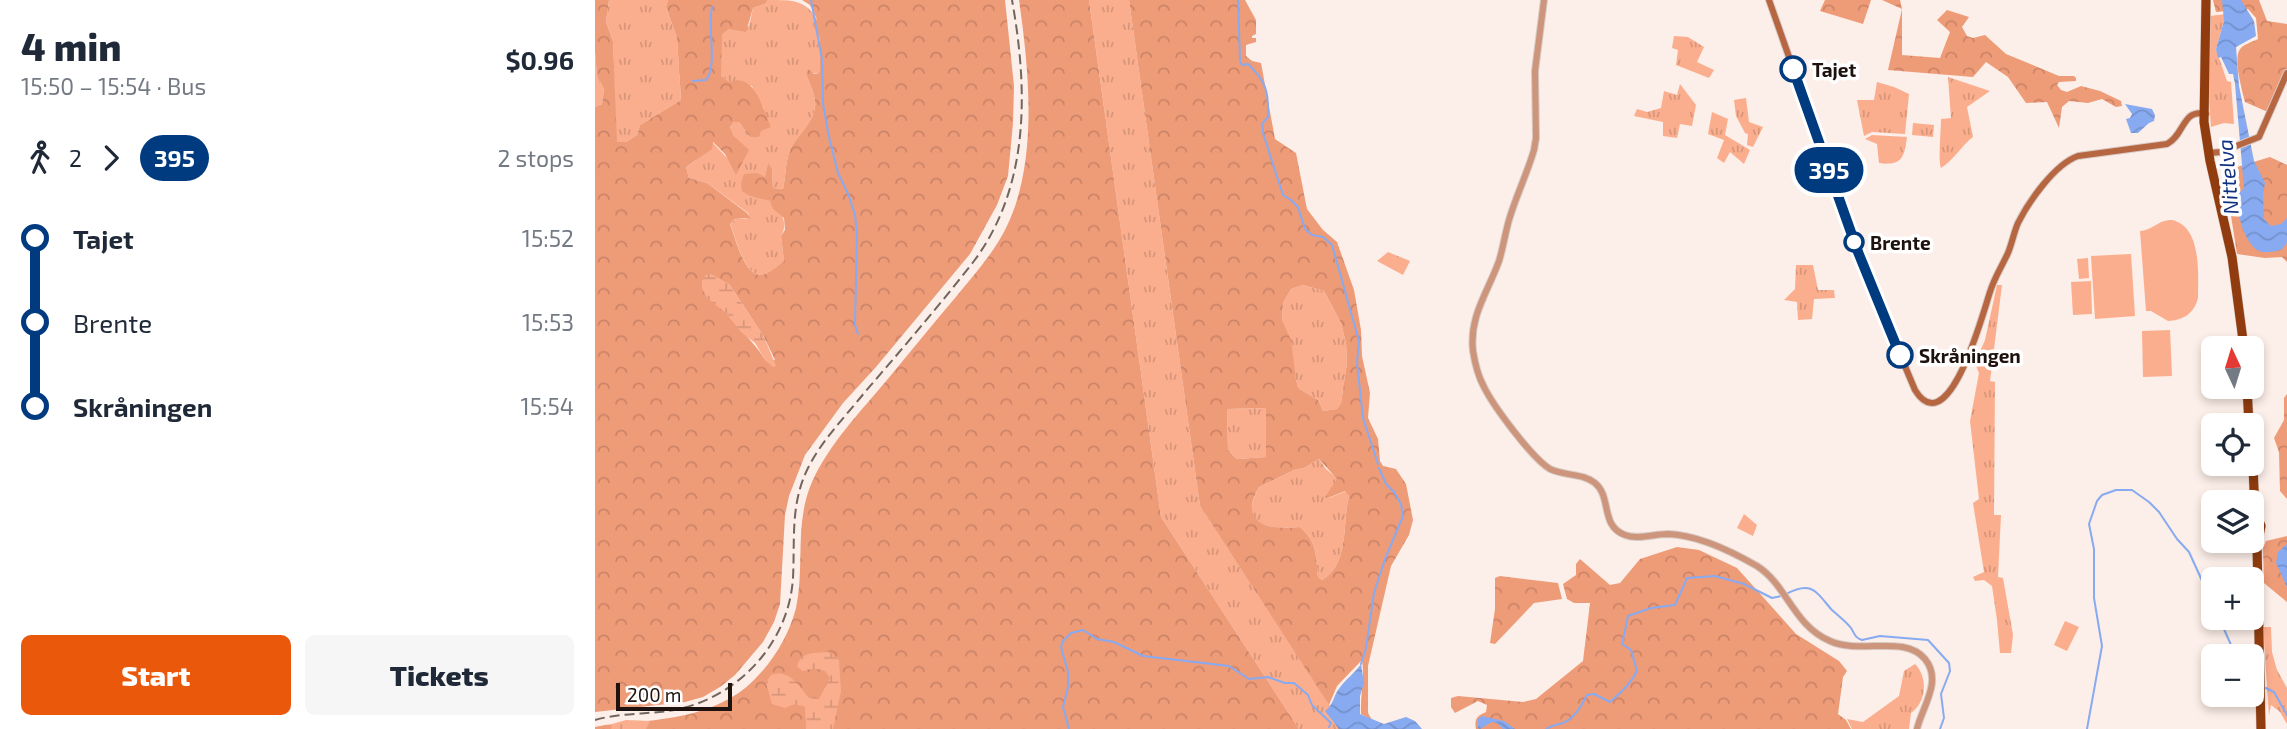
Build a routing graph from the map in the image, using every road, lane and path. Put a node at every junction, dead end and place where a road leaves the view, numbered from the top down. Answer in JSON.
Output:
{"nodes":[{"id":1,"x":1544,"y":0,"type":"edge"},
{"id":2,"x":1769,"y":0,"type":"edge"},
{"id":3,"x":2206,"y":0,"type":"edge"},
{"id":4,"x":2287,"y":73,"type":"edge"},
{"id":5,"x":2205,"y":115,"type":"junction"},
{"id":6,"x":2212,"y":152,"type":"junction"},
{"id":7,"x":2242,"y":336,"type":"edge"},
{"id":8,"x":2252,"y":553,"type":"edge"},
{"id":9,"x":2257,"y":553,"type":"edge"},
{"id":10,"x":2258,"y":631,"type":"junction"},
{"id":11,"x":1917,"y":729,"type":"edge"},
{"id":12,"x":2261,"y":729,"type":"edge"}],
"edges":[{"from":1,"to":11,"type":"street"},
{"from":2,"to":5,"type":"main road"},
{"from":3,"to":5,"type":"highway"},
{"from":4,"to":6,"type":"main road"},
{"from":5,"to":6,"type":"highway"},
{"from":6,"to":7,"type":"highway"},
{"from":8,"to":10,"type":"highway"},
{"from":9,"to":10,"type":"highway"},
{"from":10,"to":12,"type":"highway"}]}
